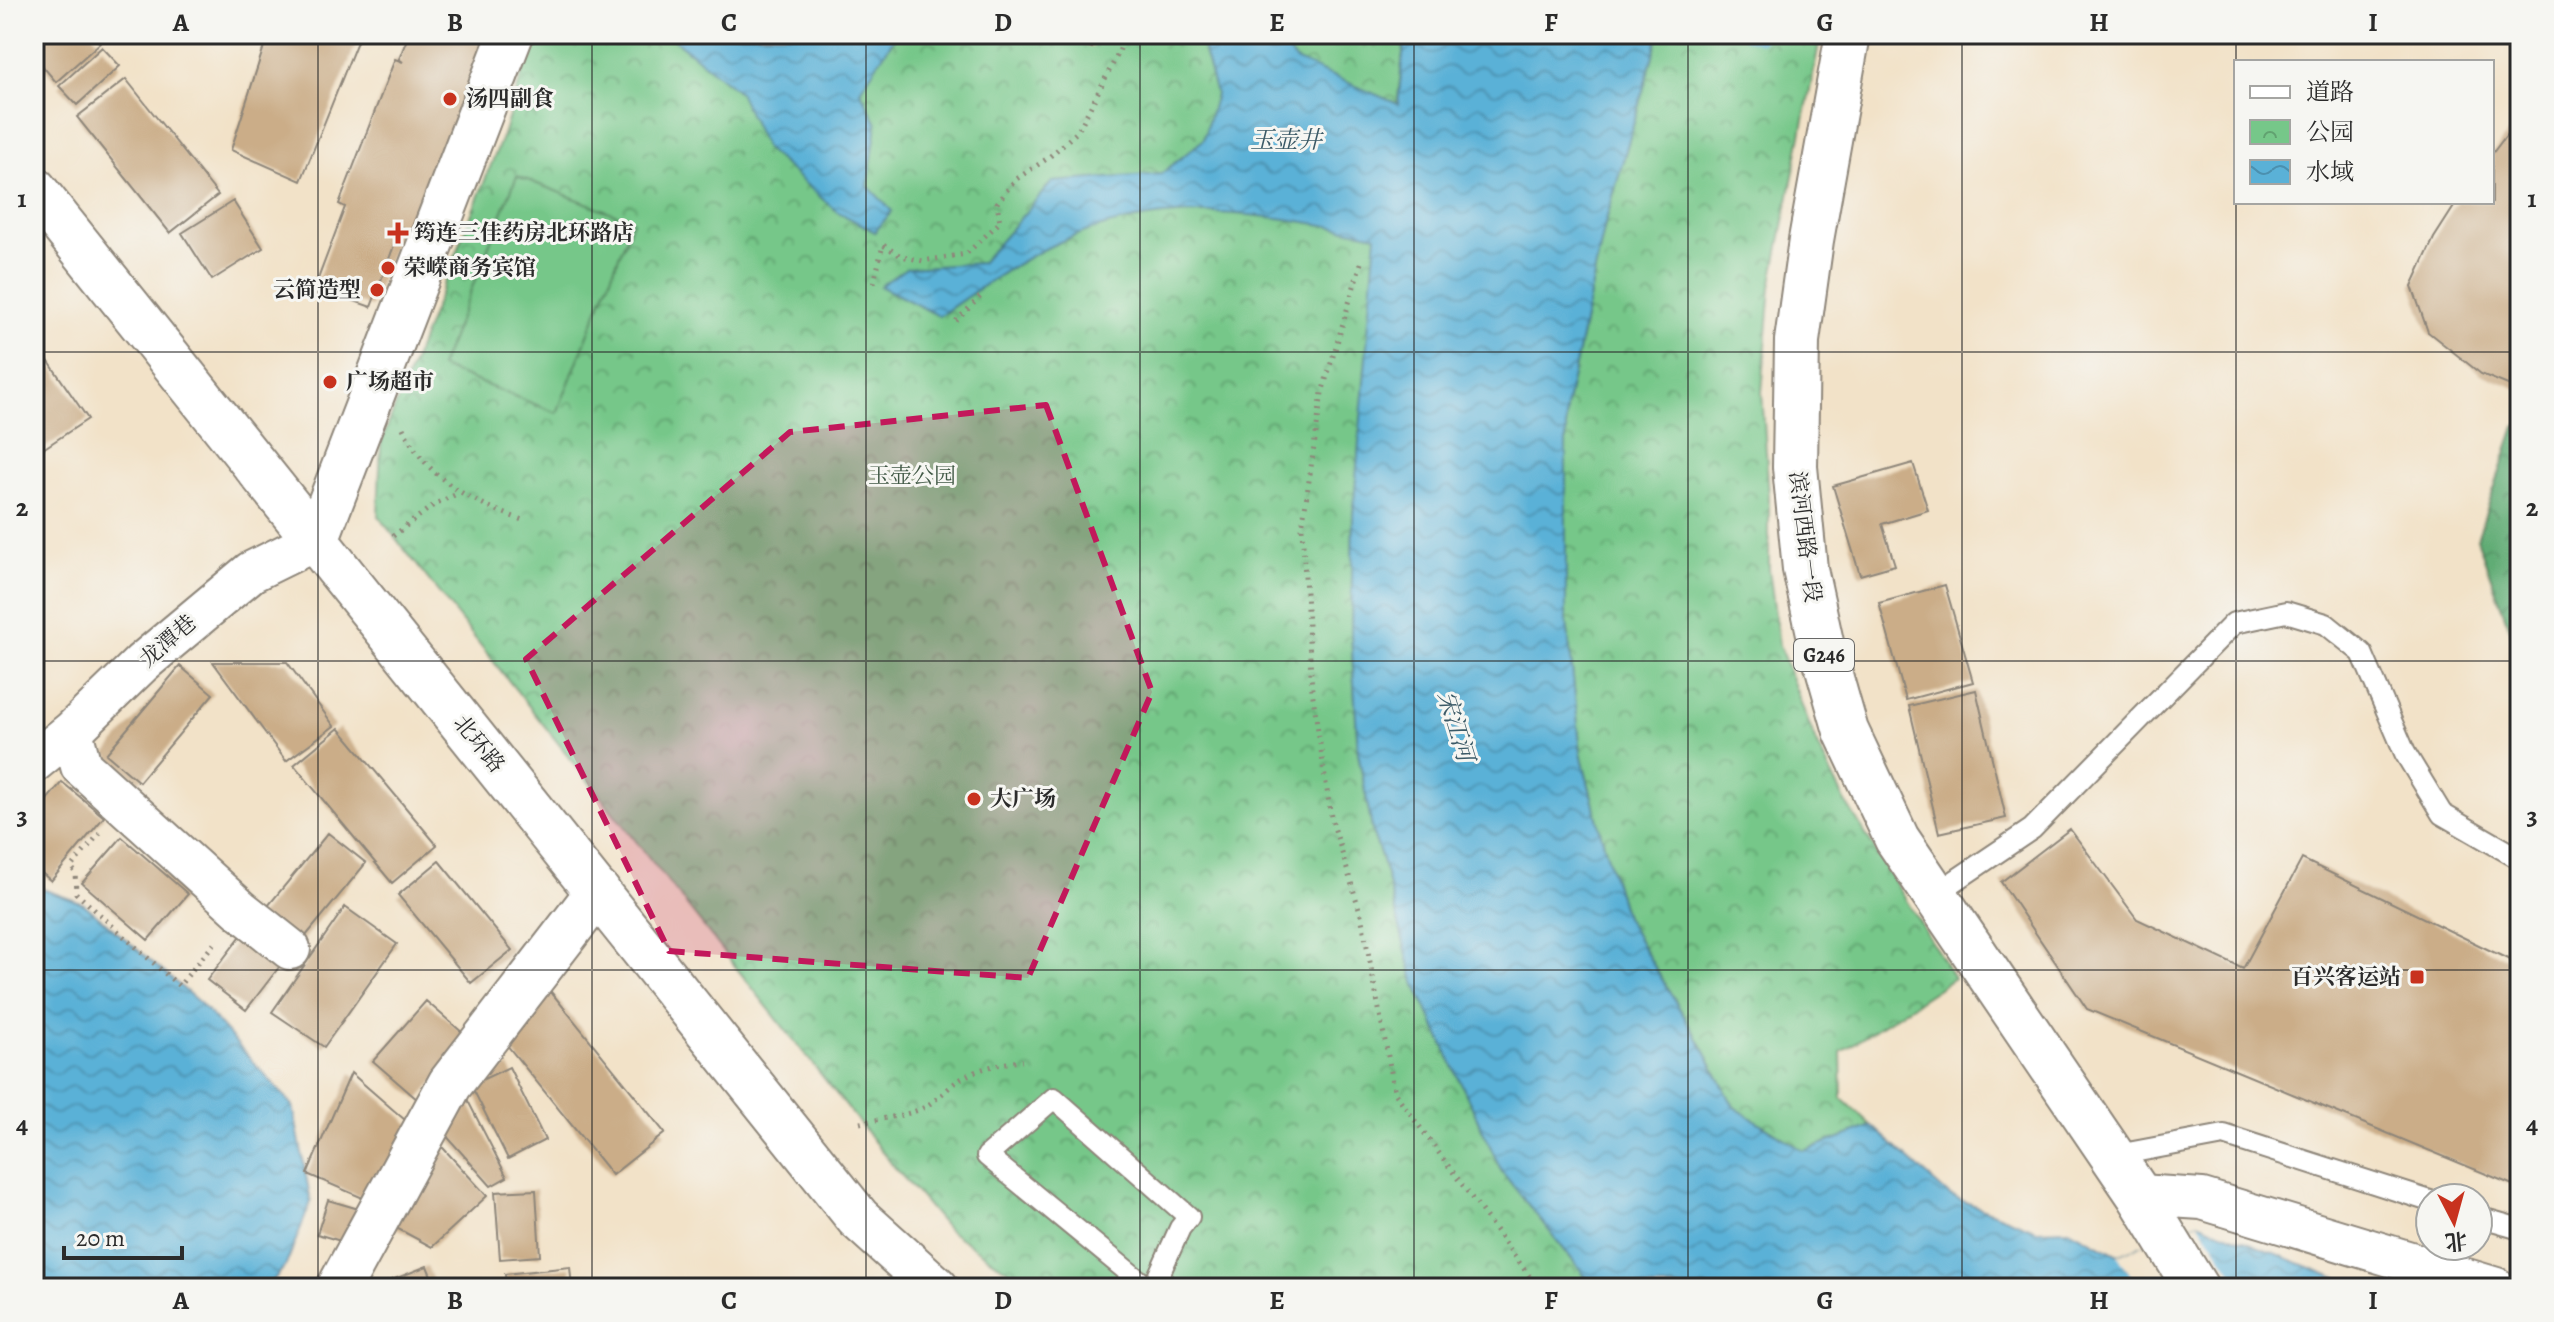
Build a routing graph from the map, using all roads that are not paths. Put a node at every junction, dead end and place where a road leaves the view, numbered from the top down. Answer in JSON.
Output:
{"nodes":[{"id":1,"x":511,"y":34,"type":"edge"},
{"id":2,"x":1848,"y":34,"type":"edge"},
{"id":3,"x":34,"y":189,"type":"edge"},
{"id":4,"x":316,"y":540,"type":"junction"},
{"id":5,"x":72,"y":731,"type":"junction"},
{"id":6,"x":34,"y":762,"type":"edge"},
{"id":7,"x":2520,"y":859,"type":"edge"},
{"id":8,"x":598,"y":892,"type":"junction"},
{"id":9,"x":1934,"y":895,"type":"junction"},
{"id":10,"x":290,"y":949,"type":"dead end"},
{"id":11,"x":2112,"y":1156,"type":"junction"},
{"id":12,"x":2139,"y":1195,"type":"junction"},
{"id":13,"x":2414,"y":1196,"type":"edge"},
{"id":14,"x":2494,"y":1222,"type":"edge"},
{"id":15,"x":2520,"y":1229,"type":"edge"},
{"id":16,"x":339,"y":1288,"type":"edge"},
{"id":17,"x":936,"y":1288,"type":"edge"},
{"id":18,"x":1150,"y":1288,"type":"edge"},
{"id":19,"x":2196,"y":1288,"type":"edge"},
{"id":20,"x":2496,"y":1288,"type":"edge"}],
"edges":[{"from":1,"to":4,"type":"main road"},
{"from":2,"to":9,"type":"main road","name":"滨河西路一段","number":"G246"},
{"from":3,"to":4,"type":"main road","name":"北环路"},
{"from":4,"to":5,"type":"street","name":"龙潭巷"},
{"from":4,"to":8,"type":"main road","name":"北环路"},
{"from":5,"to":6,"type":"street","name":"龙潭巷"},
{"from":5,"to":10,"type":"street"},
{"from":7,"to":9,"type":"lane"},
{"from":8,"to":16,"type":"main road"},
{"from":8,"to":17,"type":"main road","name":"北环路"},
{"from":9,"to":11,"type":"main road","name":"滨河西路一段","number":"G246"},
{"from":11,"to":12,"type":"main road","name":"滨河西路一段","number":"G246"},
{"from":11,"to":13,"type":"lane"},
{"from":12,"to":19,"type":"main road","number":"G246"},
{"from":12,"to":20,"type":"street"},
{"from":14,"to":15,"type":"lane"},
{"from":18,"to":18,"type":"lane"}]}
